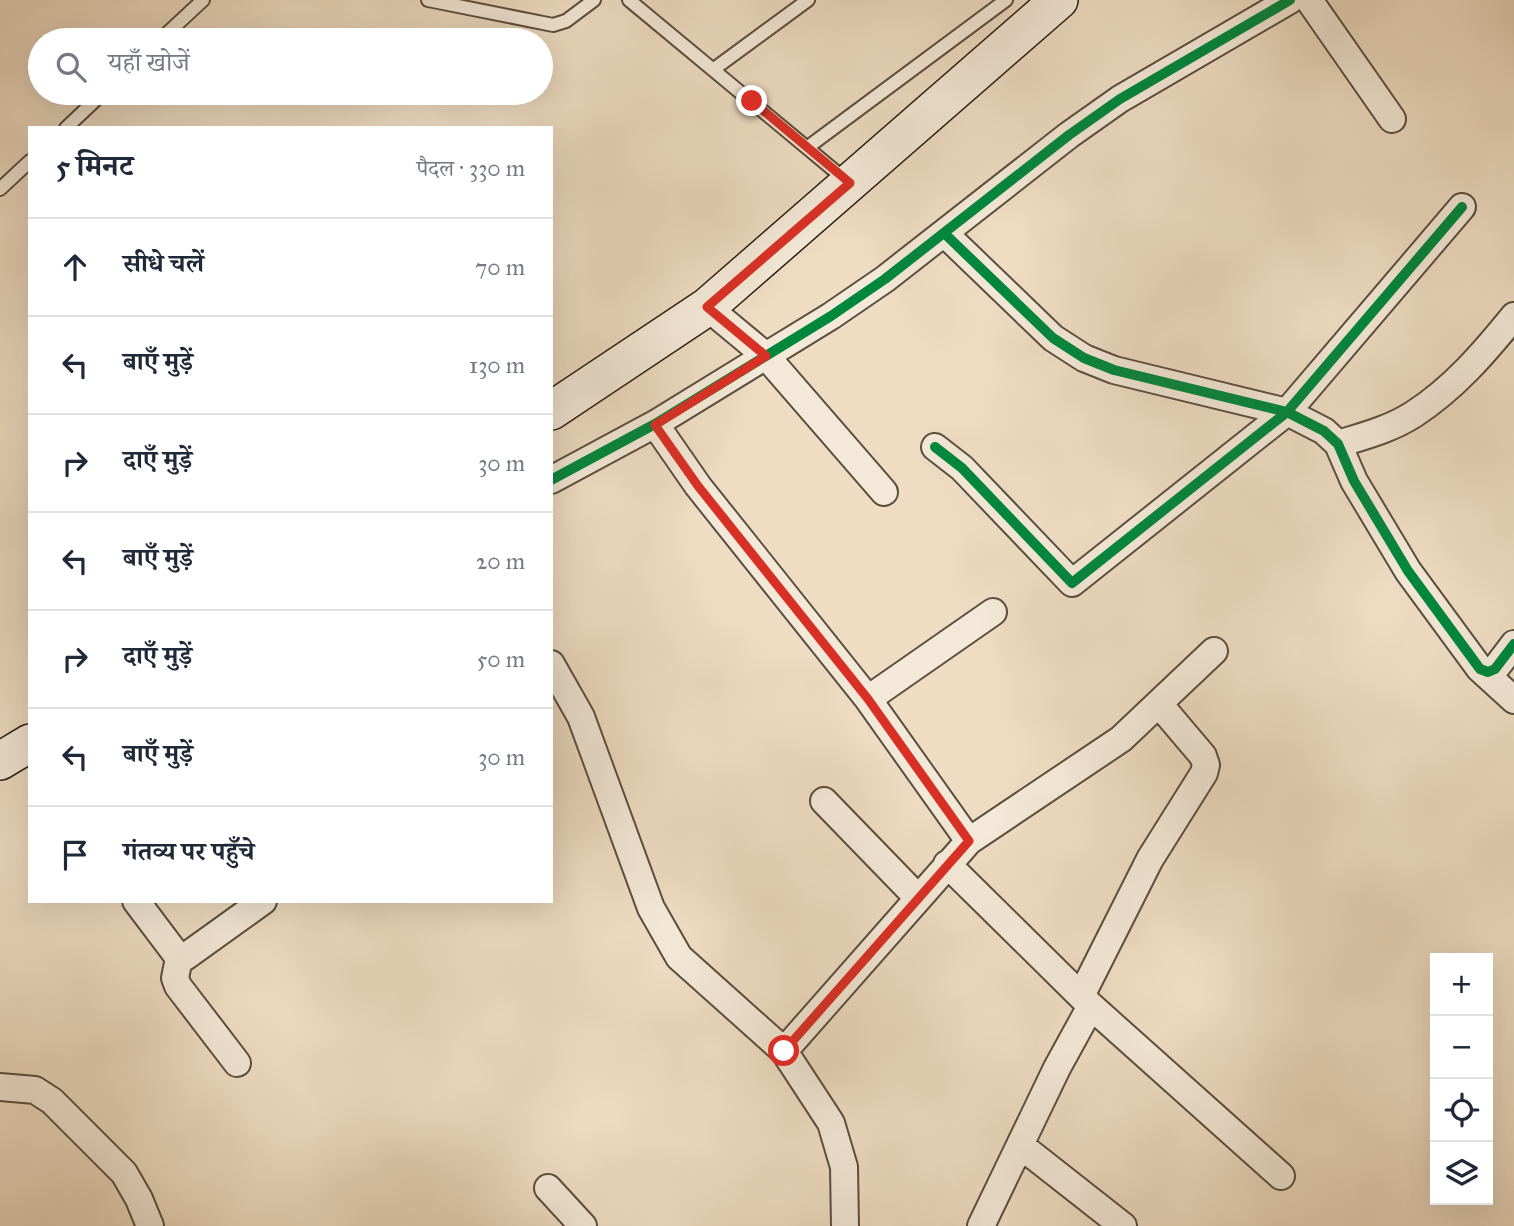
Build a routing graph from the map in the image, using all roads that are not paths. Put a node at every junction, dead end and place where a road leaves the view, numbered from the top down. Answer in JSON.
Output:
{"nodes":[{"id":1,"x":203,"y":0,"type":"edge"},
{"id":2,"x":428,"y":0,"type":"edge"},
{"id":3,"x":594,"y":0,"type":"edge"},
{"id":4,"x":629,"y":0,"type":"edge"},
{"id":5,"x":808,"y":0,"type":"edge"},
{"id":6,"x":1006,"y":0,"type":"edge"},
{"id":7,"x":1059,"y":0,"type":"edge"},
{"id":8,"x":1290,"y":0,"type":"edge"},
{"id":9,"x":1309,"y":0,"type":"edge"},
{"id":10,"x":173,"y":28,"type":"edge"},
{"id":11,"x":714,"y":69,"type":"junction"},
{"id":12,"x":90,"y":105,"type":"edge"},
{"id":13,"x":1392,"y":119,"type":"dead end"},
{"id":14,"x":68,"y":126,"type":"edge"},
{"id":15,"x":808,"y":147,"type":"junction"},
{"id":16,"x":28,"y":163,"type":"edge"},
{"id":17,"x":850,"y":183,"type":"junction"},
{"id":18,"x":0,"y":189,"type":"edge"},
{"id":19,"x":1462,"y":207,"type":"dead end"},
{"id":20,"x":944,"y":233,"type":"junction"},
{"id":21,"x":707,"y":307,"type":"junction"},
{"id":22,"x":1514,"y":316,"type":"edge"},
{"id":23,"x":766,"y":356,"type":"junction"},
{"id":24,"x":553,"y":410,"type":"edge"},
{"id":25,"x":1287,"y":412,"type":"junction"},
{"id":26,"x":655,"y":425,"type":"junction"},
{"id":27,"x":1338,"y":444,"type":"junction"},
{"id":28,"x":935,"y":447,"type":"dead end"},
{"id":29,"x":553,"y":479,"type":"edge"},
{"id":30,"x":884,"y":492,"type":"dead end"},
{"id":31,"x":993,"y":612,"type":"dead end"},
{"id":32,"x":1514,"y":644,"type":"edge"},
{"id":33,"x":1214,"y":651,"type":"dead end"},
{"id":34,"x":553,"y":668,"type":"edge"},
{"id":35,"x":1480,"y":669,"type":"junction"},
{"id":36,"x":868,"y":699,"type":"junction"},
{"id":37,"x":1514,"y":700,"type":"edge"},
{"id":38,"x":1159,"y":704,"type":"junction"},
{"id":39,"x":28,"y":744,"type":"edge"},
{"id":40,"x":0,"y":761,"type":"edge"},
{"id":41,"x":824,"y":801,"type":"dead end"},
{"id":42,"x":969,"y":841,"type":"junction"},
{"id":43,"x":947,"y":864,"type":"junction"},
{"id":44,"x":918,"y":898,"type":"junction"},
{"id":45,"x":138,"y":903,"type":"edge"},
{"id":46,"x":260,"y":903,"type":"edge"},
{"id":47,"x":179,"y":958,"type":"junction"},
{"id":48,"x":1086,"y":1001,"type":"junction"},
{"id":49,"x":784,"y":1051,"type":"junction"},
{"id":50,"x":237,"y":1063,"type":"dead end"},
{"id":51,"x":0,"y":1087,"type":"edge"},
{"id":52,"x":1020,"y":1145,"type":"junction"},
{"id":53,"x":1281,"y":1177,"type":"dead end"},
{"id":54,"x":548,"y":1188,"type":"dead end"},
{"id":55,"x":150,"y":1226,"type":"edge"},
{"id":56,"x":583,"y":1226,"type":"edge"},
{"id":57,"x":845,"y":1226,"type":"edge"},
{"id":58,"x":981,"y":1226,"type":"edge"},
{"id":59,"x":1123,"y":1226,"type":"edge"}],
"edges":[{"from":1,"to":10,"type":"lane"},
{"from":2,"to":3,"type":"lane"},
{"from":4,"to":11,"type":"lane"},
{"from":5,"to":11,"type":"lane"},
{"from":6,"to":15,"type":"lane"},
{"from":7,"to":17,"type":"street"},
{"from":8,"to":20,"type":"street"},
{"from":9,"to":13,"type":"street"},
{"from":11,"to":15,"type":"lane"},
{"from":12,"to":14,"type":"lane"},
{"from":15,"to":17,"type":"lane"},
{"from":16,"to":18,"type":"lane"},
{"from":17,"to":21,"type":"street"},
{"from":19,"to":25,"type":"street"},
{"from":20,"to":23,"type":"street"},
{"from":20,"to":25,"type":"street"},
{"from":21,"to":23,"type":"street"},
{"from":21,"to":24,"type":"street"},
{"from":22,"to":27,"type":"street"},
{"from":23,"to":26,"type":"street"},
{"from":23,"to":30,"type":"street"},
{"from":25,"to":27,"type":"street"},
{"from":25,"to":28,"type":"street"},
{"from":26,"to":29,"type":"street"},
{"from":26,"to":36,"type":"street"},
{"from":27,"to":35,"type":"street"},
{"from":31,"to":36,"type":"street"},
{"from":32,"to":35,"type":"street"},
{"from":33,"to":38,"type":"street"},
{"from":34,"to":49,"type":"street"},
{"from":35,"to":37,"type":"street"},
{"from":36,"to":42,"type":"street"},
{"from":38,"to":42,"type":"street"},
{"from":38,"to":48,"type":"street"},
{"from":39,"to":40,"type":"street"},
{"from":41,"to":44,"type":"street"},
{"from":42,"to":43,"type":"street"},
{"from":43,"to":44,"type":"street"},
{"from":43,"to":48,"type":"street"},
{"from":44,"to":49,"type":"street"},
{"from":45,"to":47,"type":"street"},
{"from":46,"to":47,"type":"street"},
{"from":47,"to":50,"type":"street"},
{"from":48,"to":52,"type":"street"},
{"from":48,"to":53,"type":"street"},
{"from":49,"to":57,"type":"street"},
{"from":51,"to":55,"type":"street"},
{"from":52,"to":58,"type":"street"},
{"from":52,"to":59,"type":"street"},
{"from":54,"to":56,"type":"street"}]}
